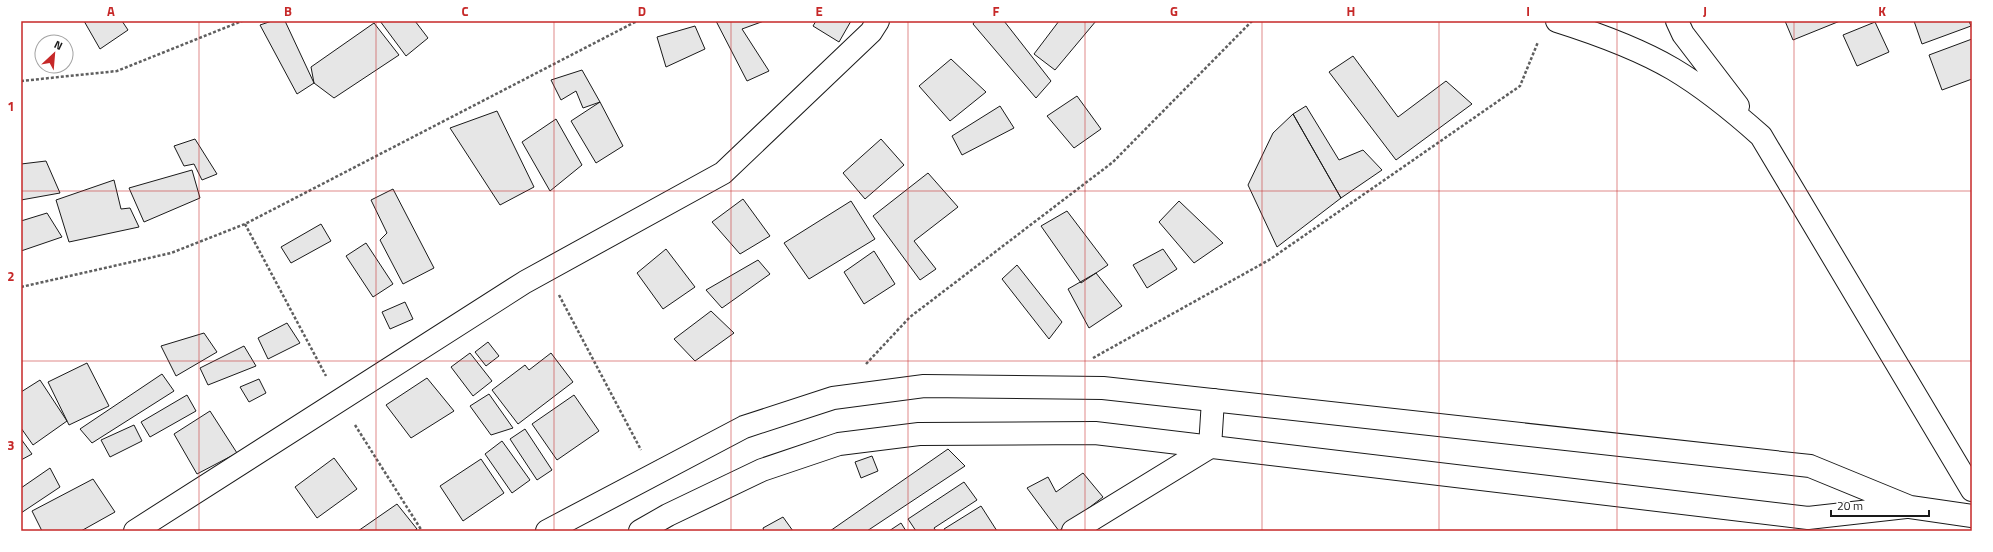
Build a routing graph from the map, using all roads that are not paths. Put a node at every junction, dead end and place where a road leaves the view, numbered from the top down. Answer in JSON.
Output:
{"nodes":[{"id":1,"x":878,"y":21,"type":"edge"},
{"id":2,"x":1557,"y":21,"type":"edge"},
{"id":3,"x":1677,"y":21,"type":"edge"},
{"id":4,"x":1761,"y":136,"type":"junction"},
{"id":5,"x":1213,"y":400,"type":"junction"},
{"id":6,"x":1210,"y":447,"type":"junction"},
{"id":7,"x":1972,"y":490,"type":"edge"},
{"id":8,"x":1910,"y":507,"type":"junction"},
{"id":9,"x":1972,"y":516,"type":"edge"},
{"id":10,"x":135,"y":531,"type":"edge"},
{"id":11,"x":547,"y":531,"type":"edge"},
{"id":12,"x":640,"y":531,"type":"edge"},
{"id":13,"x":1073,"y":531,"type":"edge"}],
"edges":[{"from":1,"to":10,"type":"main road"},
{"from":2,"to":4,"type":"main road"},
{"from":3,"to":4,"type":"main road"},
{"from":4,"to":7,"type":"main road"},
{"from":5,"to":6,"type":"main road"},
{"from":5,"to":8,"type":"main road"},
{"from":5,"to":11,"type":"main road"},
{"from":6,"to":8,"type":"main road"},
{"from":6,"to":12,"type":"main road"},
{"from":6,"to":13,"type":"main road"},
{"from":8,"to":9,"type":"main road"}]}
